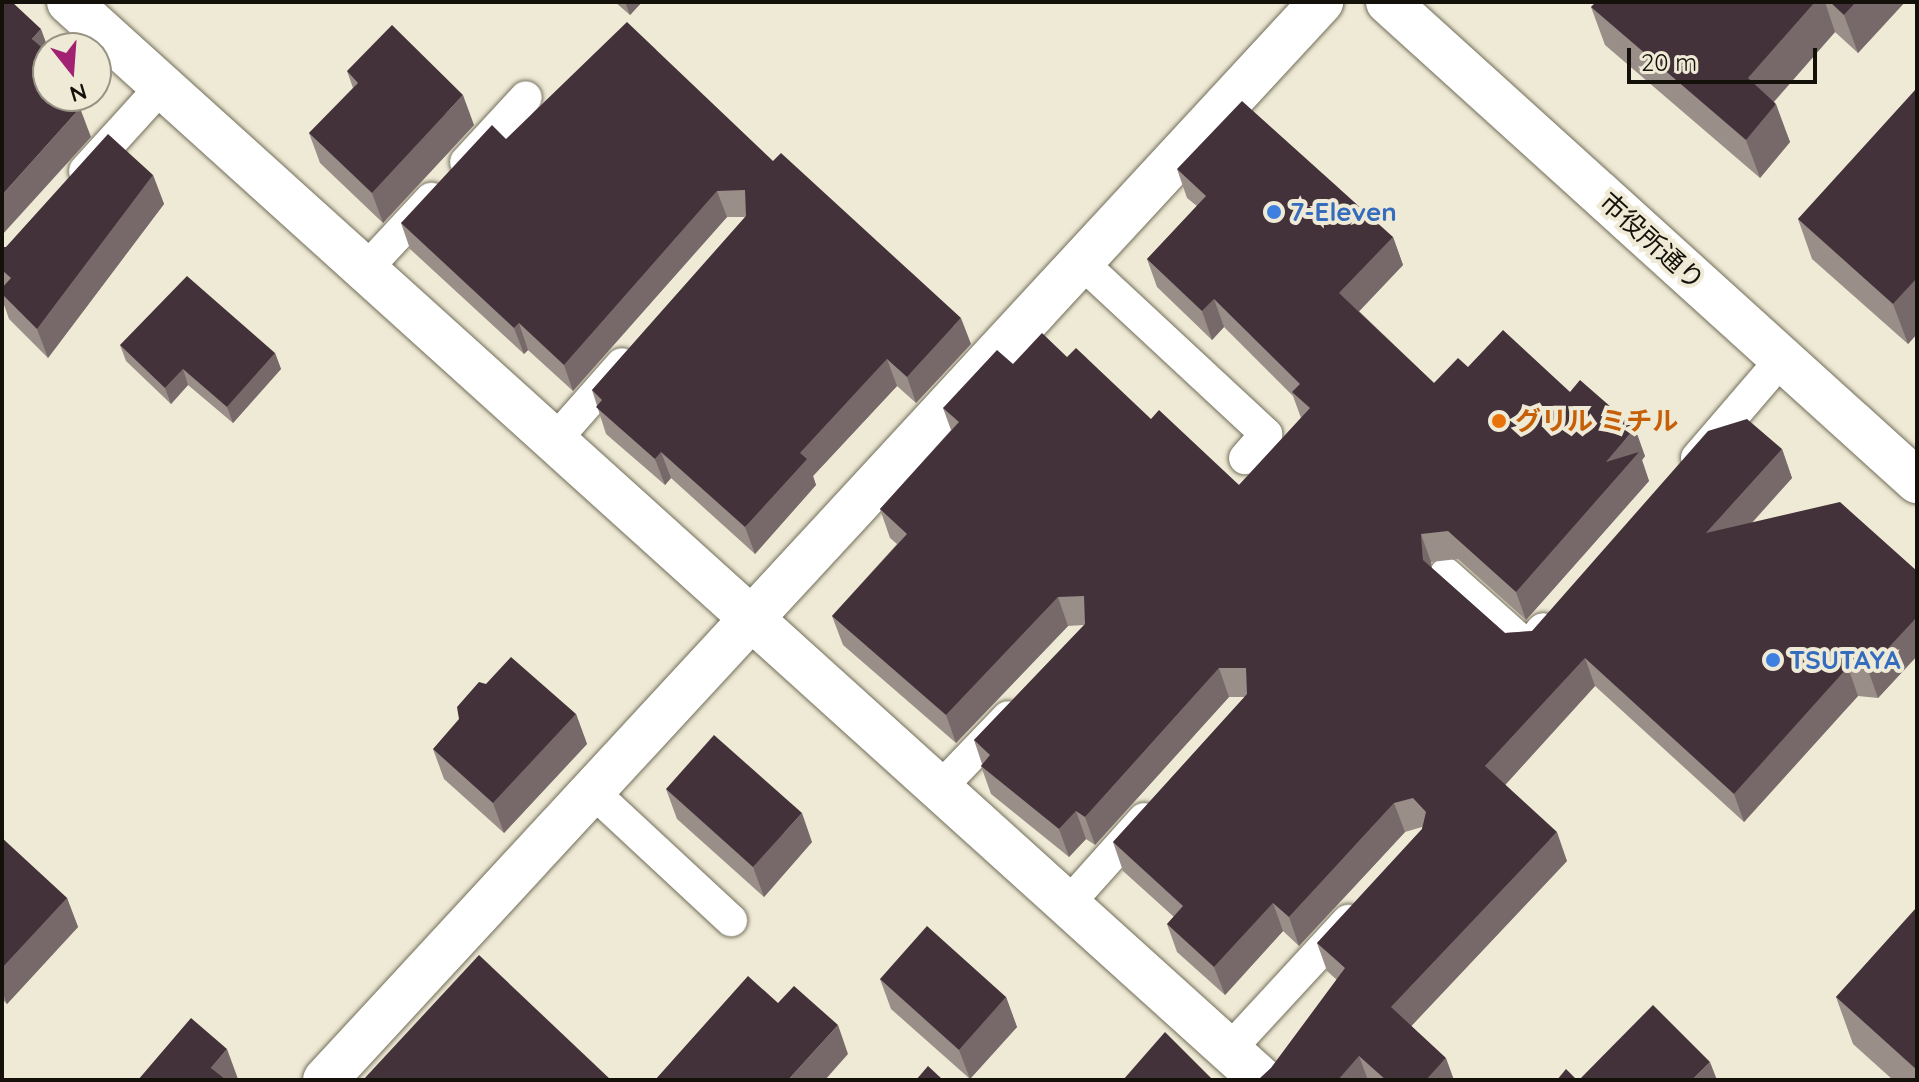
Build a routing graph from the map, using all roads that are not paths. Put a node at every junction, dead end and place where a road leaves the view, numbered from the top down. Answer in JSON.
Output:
{"nodes":[{"id":1,"x":69,"y":2,"type":"edge"},
{"id":2,"x":1321,"y":2,"type":"edge"},
{"id":3,"x":1388,"y":2,"type":"edge"},
{"id":4,"x":162,"y":86,"type":"junction"},
{"id":5,"x":526,"y":97,"type":"dead end"},
{"id":6,"x":66,"y":192,"type":"edge"},
{"id":7,"x":1081,"y":262,"type":"junction"},
{"id":8,"x":366,"y":269,"type":"junction"},
{"id":9,"x":648,"y":335,"type":"edge"},
{"id":10,"x":1782,"y":359,"type":"junction"},
{"id":11,"x":555,"y":440,"type":"junction"},
{"id":12,"x":1245,"y":458,"type":"dead end"},
{"id":13,"x":1917,"y":481,"type":"edge"},
{"id":14,"x":1671,"y":487,"type":"edge"},
{"id":15,"x":1446,"y":574,"type":"dead end"},
{"id":16,"x":1569,"y":601,"type":"edge"},
{"id":17,"x":752,"y":617,"type":"junction"},
{"id":18,"x":1027,"y":696,"type":"edge"},
{"id":19,"x":940,"y":788,"type":"junction"},
{"id":20,"x":1170,"y":790,"type":"edge"},
{"id":21,"x":592,"y":791,"type":"junction"},
{"id":22,"x":1365,"y":902,"type":"edge"},
{"id":23,"x":1068,"y":904,"type":"junction"},
{"id":24,"x":731,"y":920,"type":"dead end"},
{"id":25,"x":1229,"y":1050,"type":"junction"},
{"id":26,"x":350,"y":1071,"type":"edge"},
{"id":27,"x":1262,"y":1080,"type":"edge"}],
"edges":[{"from":1,"to":4,"type":"street"},
{"from":2,"to":7,"type":"street"},
{"from":3,"to":10,"type":"street","name":"市役所通り"},
{"from":4,"to":6,"type":"lane"},
{"from":4,"to":8,"type":"street"},
{"from":5,"to":8,"type":"lane"},
{"from":7,"to":12,"type":"lane"},
{"from":7,"to":17,"type":"street"},
{"from":8,"to":11,"type":"street"},
{"from":9,"to":11,"type":"lane"},
{"from":10,"to":13,"type":"street","name":"市役所通り"},
{"from":10,"to":14,"type":"lane"},
{"from":11,"to":17,"type":"street"},
{"from":15,"to":16,"type":"lane"},
{"from":17,"to":19,"type":"street"},
{"from":17,"to":21,"type":"street"},
{"from":18,"to":19,"type":"lane"},
{"from":19,"to":23,"type":"street"},
{"from":20,"to":23,"type":"lane"},
{"from":21,"to":24,"type":"lane"},
{"from":21,"to":26,"type":"street"},
{"from":22,"to":25,"type":"lane"},
{"from":23,"to":25,"type":"street"},
{"from":25,"to":27,"type":"street"}]}
